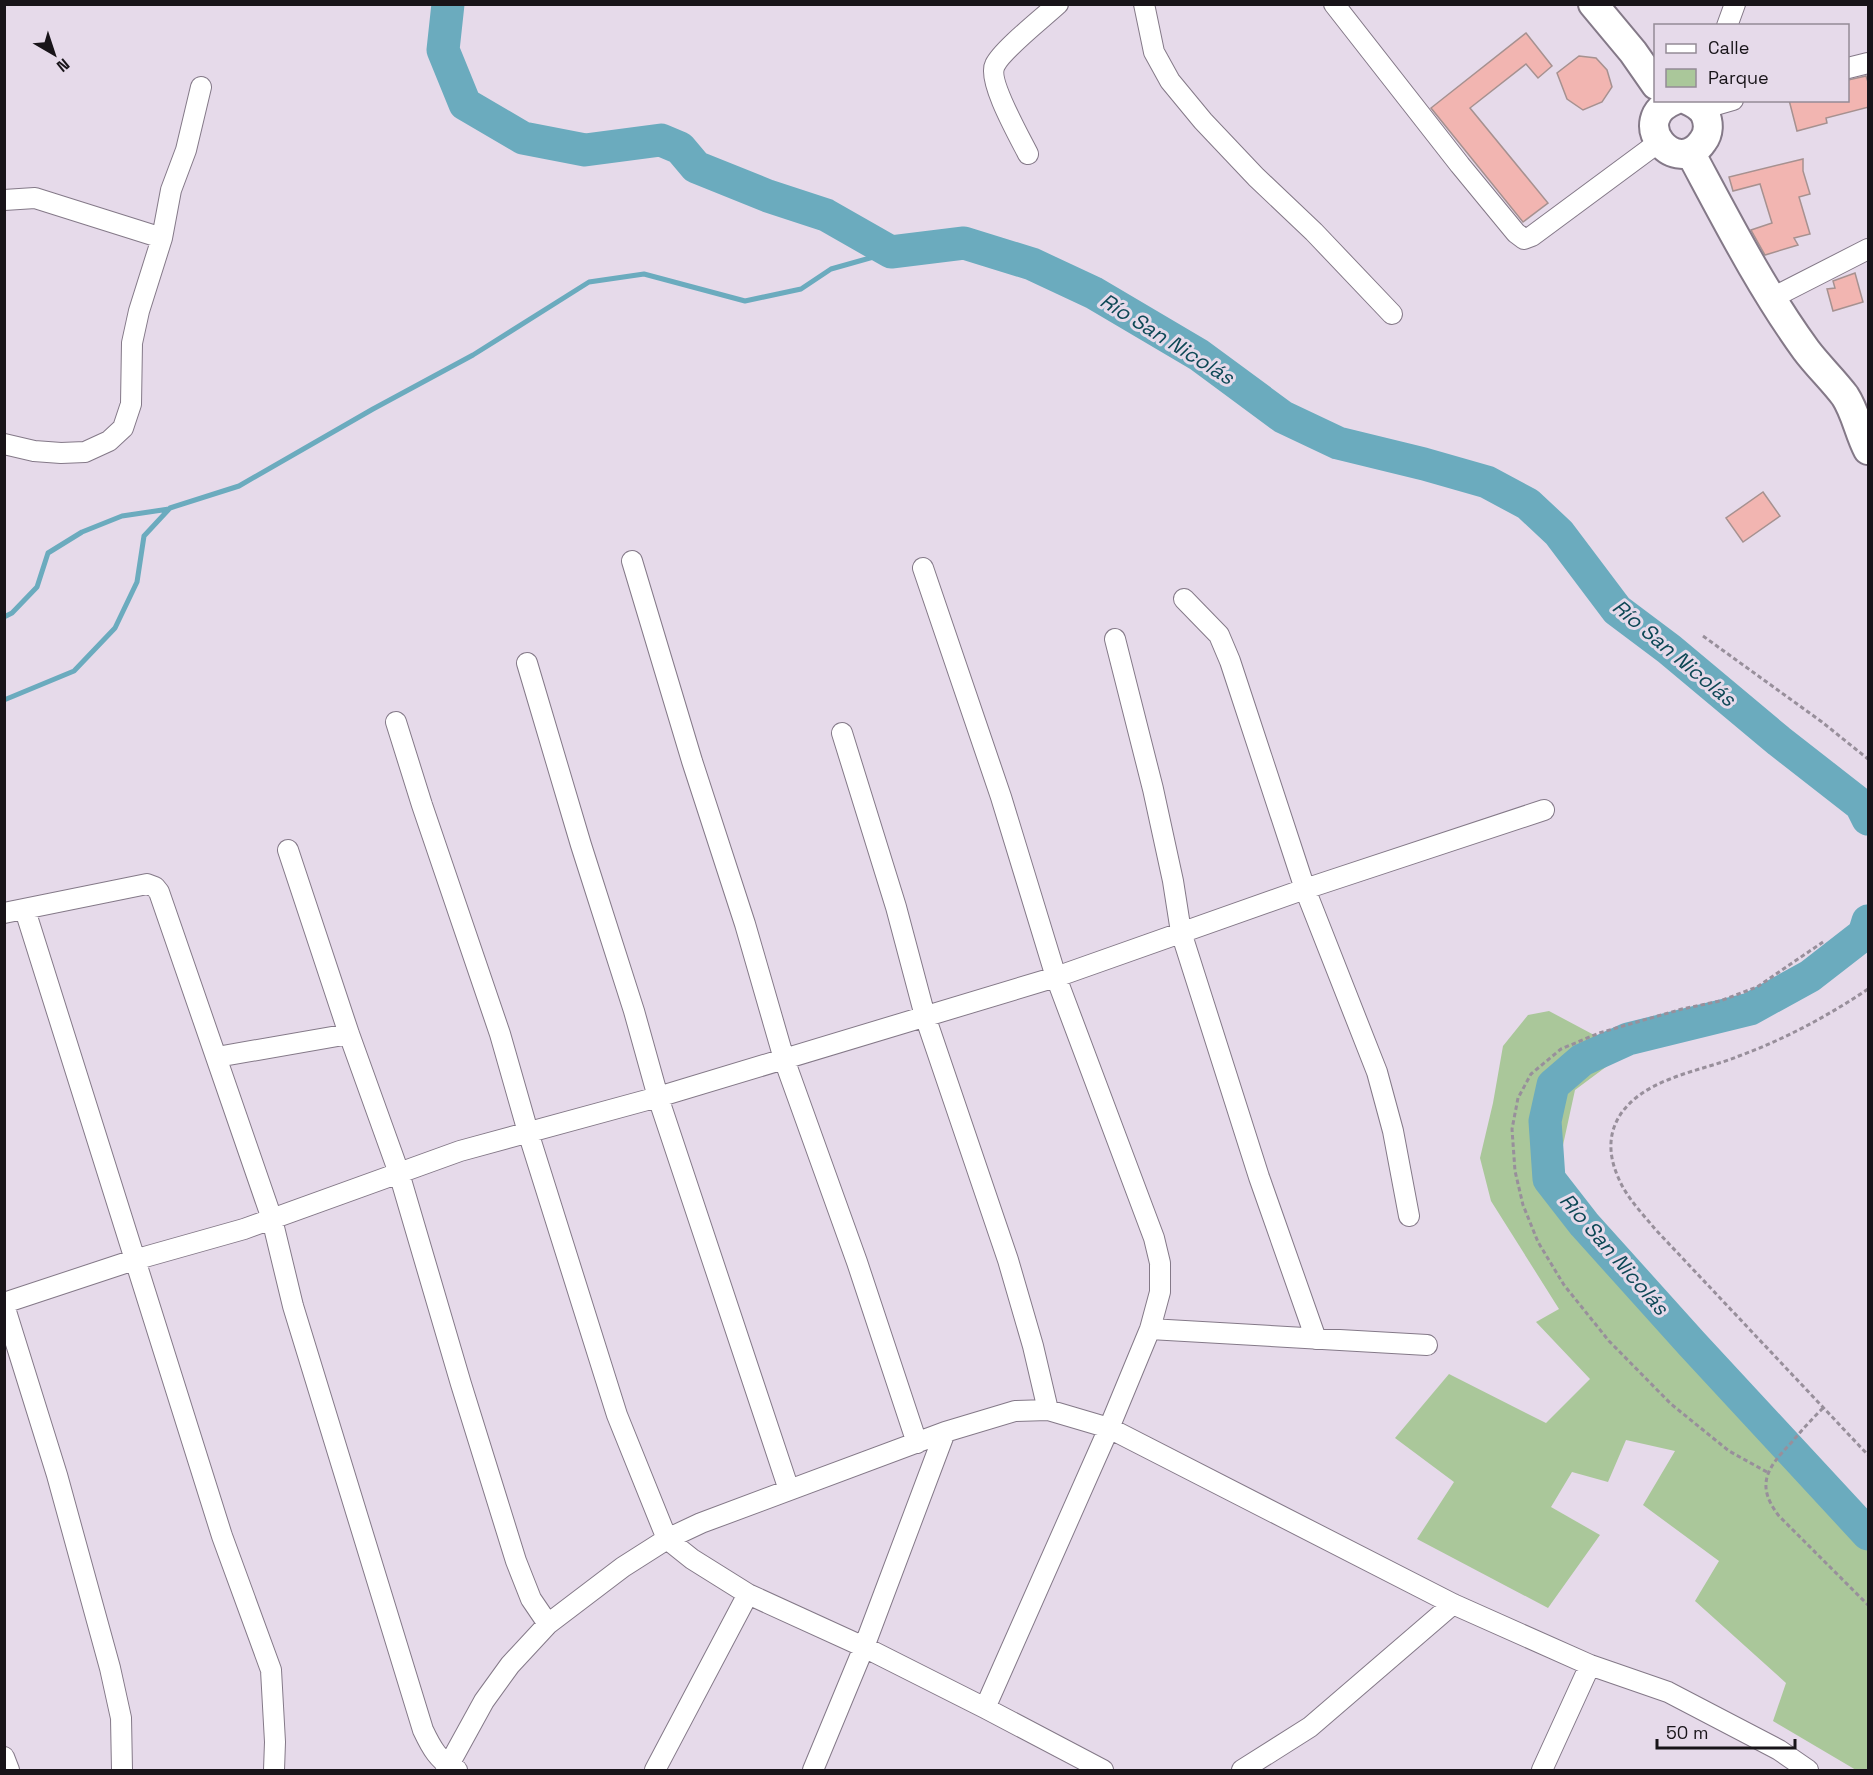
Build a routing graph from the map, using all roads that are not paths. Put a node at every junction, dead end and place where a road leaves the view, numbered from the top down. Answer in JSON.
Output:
{"nodes":[{"id":1,"x":1058,"y":4,"type":"edge"},
{"id":2,"x":1144,"y":4,"type":"edge"},
{"id":3,"x":1334,"y":4,"type":"edge"},
{"id":4,"x":1593,"y":4,"type":"edge"},
{"id":5,"x":1735,"y":4,"type":"edge"},
{"id":6,"x":1728,"y":24,"type":"edge"},
{"id":7,"x":1869,"y":63,"type":"edge"},
{"id":8,"x":1849,"y":68,"type":"edge"},
{"id":9,"x":1654,"y":73,"type":"edge"},
{"id":10,"x":201,"y":87,"type":"dead end"},
{"id":11,"x":1676,"y":102,"type":"edge"},
{"id":12,"x":1682,"y":102,"type":"edge"},
{"id":13,"x":1659,"y":142,"type":"junction"},
{"id":14,"x":1690,"y":152,"type":"junction"},
{"id":15,"x":1028,"y":154,"type":"dead end"},
{"id":16,"x":4,"y":200,"type":"edge"},
{"id":17,"x":162,"y":238,"type":"junction"},
{"id":18,"x":1869,"y":249,"type":"edge"},
{"id":19,"x":1772,"y":298,"type":"junction"},
{"id":20,"x":1392,"y":314,"type":"dead end"},
{"id":21,"x":1861,"y":410,"type":"edge"},
{"id":22,"x":4,"y":444,"type":"edge"},
{"id":23,"x":1869,"y":450,"type":"edge"},
{"id":24,"x":632,"y":561,"type":"dead end"},
{"id":25,"x":923,"y":568,"type":"dead end"},
{"id":26,"x":1185,"y":599,"type":"dead end"},
{"id":27,"x":1115,"y":639,"type":"dead end"},
{"id":28,"x":527,"y":663,"type":"dead end"},
{"id":29,"x":396,"y":722,"type":"dead end"},
{"id":30,"x":842,"y":733,"type":"dead end"},
{"id":31,"x":1544,"y":810,"type":"dead end"},
{"id":32,"x":288,"y":850,"type":"dead end"},
{"id":33,"x":1305,"y":889,"type":"junction"},
{"id":34,"x":25,"y":910,"type":"junction"},
{"id":35,"x":4,"y":914,"type":"edge"},
{"id":36,"x":1181,"y":932,"type":"junction"},
{"id":37,"x":1056,"y":976,"type":"junction"},
{"id":38,"x":925,"y":1016,"type":"junction"},
{"id":39,"x":349,"y":1034,"type":"junction"},
{"id":40,"x":217,"y":1057,"type":"junction"},
{"id":41,"x":784,"y":1059,"type":"junction"},
{"id":42,"x":658,"y":1097,"type":"junction"},
{"id":43,"x":528,"y":1132,"type":"junction"},
{"id":44,"x":399,"y":1173,"type":"junction"},
{"id":45,"x":1410,"y":1216,"type":"dead end"},
{"id":46,"x":272,"y":1219,"type":"junction"},
{"id":47,"x":134,"y":1260,"type":"junction"},
{"id":48,"x":4,"y":1304,"type":"edge"},
{"id":49,"x":1150,"y":1329,"type":"junction"},
{"id":50,"x":1316,"y":1339,"type":"junction"},
{"id":51,"x":1427,"y":1346,"type":"dead end"},
{"id":52,"x":1048,"y":1410,"type":"junction"},
{"id":53,"x":1109,"y":1428,"type":"junction"},
{"id":54,"x":945,"y":1432,"type":"junction"},
{"id":55,"x":917,"y":1443,"type":"junction"},
{"id":56,"x":789,"y":1490,"type":"junction"},
{"id":57,"x":667,"y":1539,"type":"junction"},
{"id":58,"x":748,"y":1594,"type":"junction"},
{"id":59,"x":1453,"y":1604,"type":"junction"},
{"id":60,"x":548,"y":1624,"type":"junction"},
{"id":61,"x":864,"y":1647,"type":"junction"},
{"id":62,"x":1590,"y":1665,"type":"junction"},
{"id":63,"x":985,"y":1708,"type":"junction"},
{"id":64,"x":4,"y":1757,"type":"edge"},
{"id":65,"x":450,"y":1769,"type":"edge"},
{"id":66,"x":9,"y":1770,"type":"edge"},
{"id":67,"x":122,"y":1770,"type":"edge"},
{"id":68,"x":274,"y":1770,"type":"edge"},
{"id":69,"x":656,"y":1770,"type":"edge"},
{"id":70,"x":813,"y":1770,"type":"edge"},
{"id":71,"x":1102,"y":1770,"type":"edge"},
{"id":72,"x":1242,"y":1770,"type":"edge"},
{"id":73,"x":1542,"y":1770,"type":"edge"},
{"id":74,"x":1808,"y":1770,"type":"edge"}],
"edges":[{"from":1,"to":15,"type":"street"},
{"from":2,"to":20,"type":"street"},
{"from":3,"to":13,"type":"street"},
{"from":4,"to":9,"type":"street"},
{"from":5,"to":6,"type":"street"},
{"from":7,"to":8,"type":"street"},
{"from":10,"to":17,"type":"street"},
{"from":11,"to":13,"type":"street"},
{"from":12,"to":14,"type":"street"},
{"from":13,"to":14,"type":"street"},
{"from":14,"to":19,"type":"street"},
{"from":16,"to":17,"type":"street"},
{"from":17,"to":22,"type":"street"},
{"from":18,"to":19,"type":"street"},
{"from":19,"to":21,"type":"street"},
{"from":21,"to":23,"type":"street"},
{"from":24,"to":41,"type":"street"},
{"from":25,"to":37,"type":"street"},
{"from":26,"to":33,"type":"street"},
{"from":27,"to":36,"type":"street"},
{"from":28,"to":42,"type":"street"},
{"from":29,"to":43,"type":"street"},
{"from":30,"to":38,"type":"street"},
{"from":31,"to":33,"type":"street"},
{"from":32,"to":39,"type":"street"},
{"from":33,"to":36,"type":"street"},
{"from":33,"to":45,"type":"street"},
{"from":34,"to":35,"type":"street"},
{"from":34,"to":40,"type":"street"},
{"from":34,"to":47,"type":"street"},
{"from":36,"to":37,"type":"street"},
{"from":36,"to":50,"type":"street"},
{"from":37,"to":38,"type":"street"},
{"from":37,"to":49,"type":"street"},
{"from":38,"to":41,"type":"street"},
{"from":38,"to":52,"type":"street"},
{"from":39,"to":40,"type":"street"},
{"from":39,"to":44,"type":"street"},
{"from":40,"to":46,"type":"street"},
{"from":41,"to":42,"type":"street"},
{"from":41,"to":55,"type":"street"},
{"from":42,"to":43,"type":"street"},
{"from":42,"to":56,"type":"street"},
{"from":43,"to":44,"type":"street"},
{"from":43,"to":57,"type":"street"},
{"from":44,"to":46,"type":"street"},
{"from":44,"to":60,"type":"street"},
{"from":46,"to":47,"type":"street"},
{"from":46,"to":65,"type":"street"},
{"from":47,"to":48,"type":"street"},
{"from":47,"to":68,"type":"street"},
{"from":48,"to":67,"type":"street"},
{"from":49,"to":50,"type":"street"},
{"from":49,"to":53,"type":"street"},
{"from":50,"to":51,"type":"street"},
{"from":52,"to":53,"type":"street"},
{"from":52,"to":54,"type":"street"},
{"from":53,"to":59,"type":"street"},
{"from":53,"to":63,"type":"street"},
{"from":54,"to":55,"type":"street"},
{"from":54,"to":61,"type":"street"},
{"from":55,"to":56,"type":"street"},
{"from":56,"to":57,"type":"street"},
{"from":57,"to":58,"type":"street"},
{"from":57,"to":60,"type":"street"},
{"from":58,"to":61,"type":"street"},
{"from":58,"to":69,"type":"street"},
{"from":59,"to":62,"type":"street"},
{"from":59,"to":72,"type":"street"},
{"from":60,"to":65,"type":"street"},
{"from":61,"to":63,"type":"street"},
{"from":61,"to":70,"type":"street"},
{"from":62,"to":73,"type":"street"},
{"from":62,"to":74,"type":"street"},
{"from":63,"to":71,"type":"street"},
{"from":64,"to":66,"type":"street"}]}
